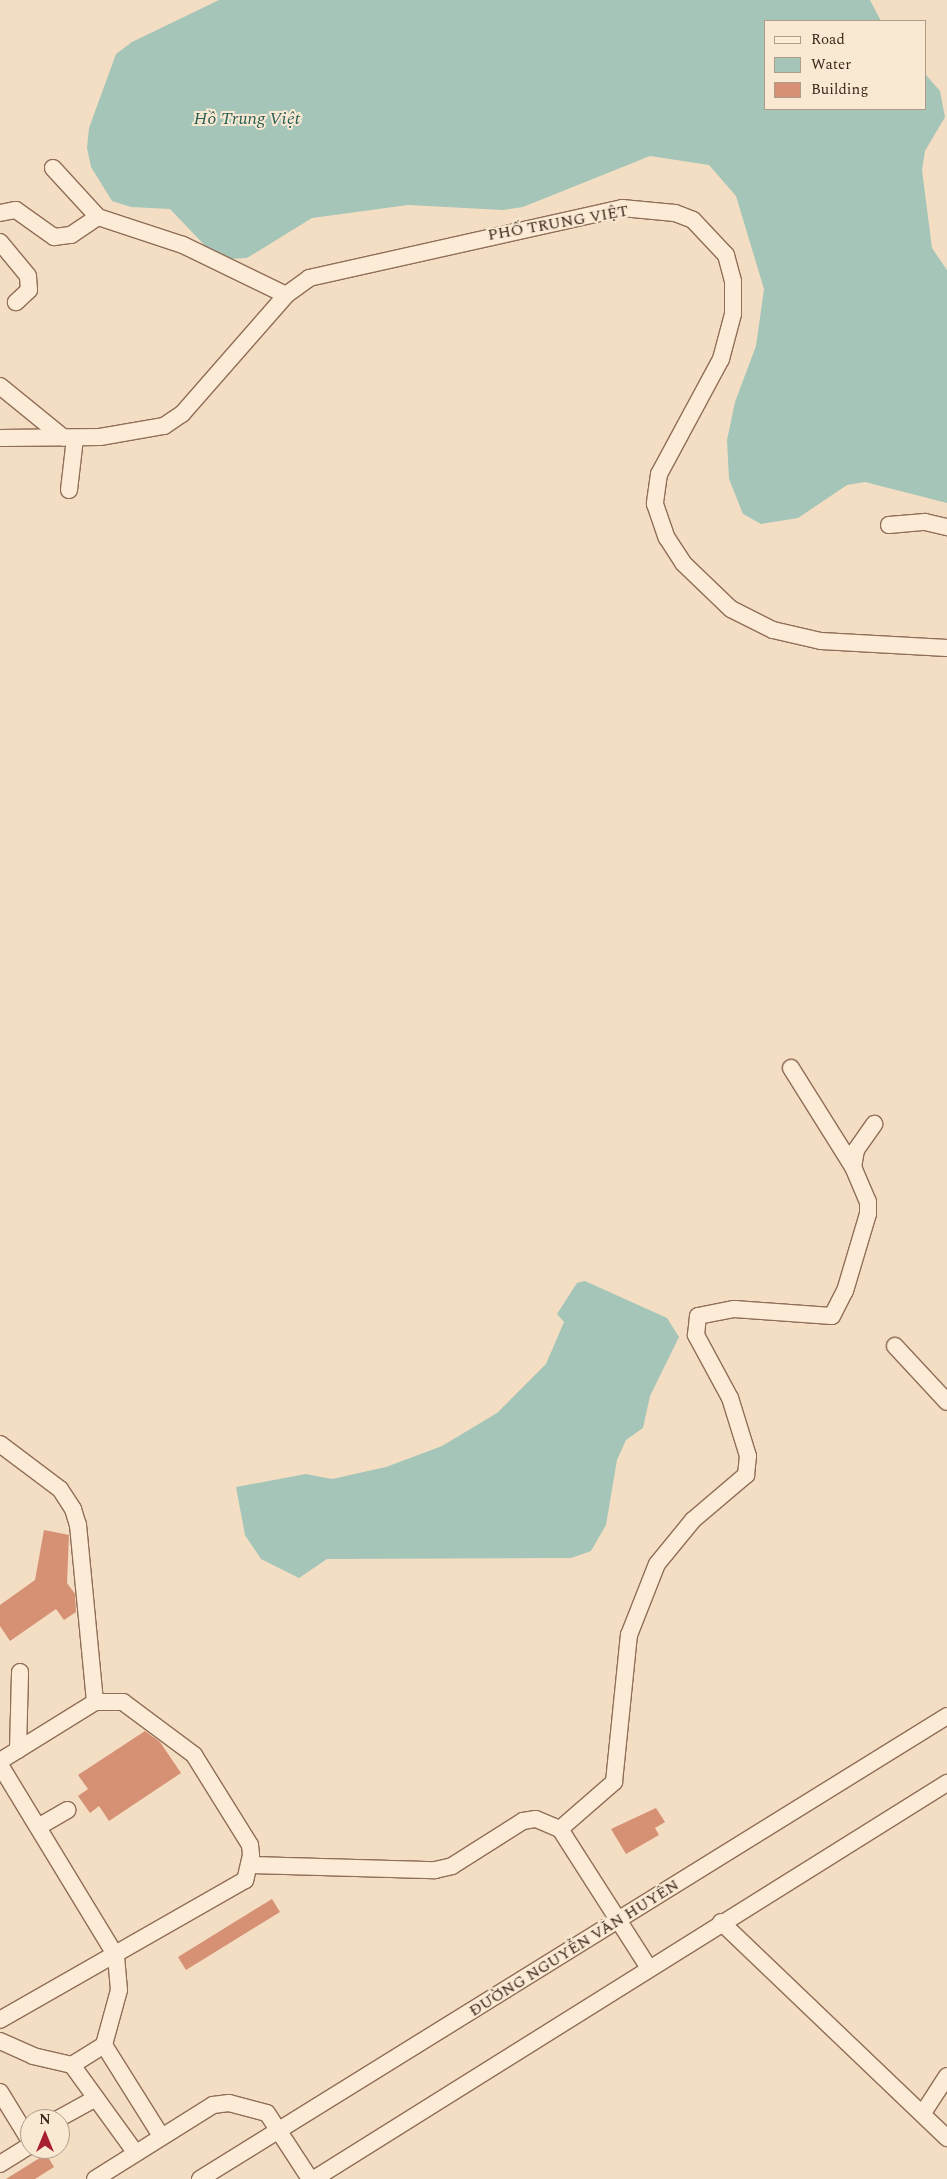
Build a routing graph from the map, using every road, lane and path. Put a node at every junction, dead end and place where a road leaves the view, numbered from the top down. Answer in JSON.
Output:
{"nodes":[{"id":1,"x":54,"y":168,"type":"dead end"},
{"id":2,"x":0,"y":213,"type":"edge"},
{"id":3,"x":98,"y":217,"type":"junction"},
{"id":4,"x":0,"y":242,"type":"edge"},
{"id":5,"x":286,"y":295,"type":"junction"},
{"id":6,"x":16,"y":302,"type":"dead end"},
{"id":7,"x":0,"y":386,"type":"edge"},
{"id":8,"x":0,"y":438,"type":"edge"},
{"id":9,"x":70,"y":438,"type":"junction"},
{"id":10,"x":69,"y":490,"type":"dead end"},
{"id":11,"x":890,"y":525,"type":"dead end"},
{"id":12,"x":947,"y":527,"type":"edge"},
{"id":13,"x":947,"y":648,"type":"edge"},
{"id":14,"x":791,"y":1068,"type":"dead end"},
{"id":15,"x":874,"y":1124,"type":"dead end"},
{"id":16,"x":853,"y":1167,"type":"junction"},
{"id":17,"x":895,"y":1346,"type":"dead end"},
{"id":18,"x":947,"y":1402,"type":"edge"},
{"id":19,"x":0,"y":1444,"type":"edge"},
{"id":20,"x":20,"y":1672,"type":"dead end"},
{"id":21,"x":94,"y":1702,"type":"junction"},
{"id":22,"x":947,"y":1716,"type":"edge"},
{"id":23,"x":18,"y":1750,"type":"junction"},
{"id":24,"x":0,"y":1761,"type":"edge"},
{"id":25,"x":0,"y":1766,"type":"edge"},
{"id":26,"x":947,"y":1783,"type":"edge"},
{"id":27,"x":68,"y":1810,"type":"dead end"},
{"id":28,"x":38,"y":1827,"type":"junction"},
{"id":29,"x":560,"y":1829,"type":"junction"},
{"id":30,"x":251,"y":1865,"type":"junction"},
{"id":31,"x":618,"y":1920,"type":"junction"},
{"id":32,"x":721,"y":1922,"type":"junction"},
{"id":33,"x":116,"y":1956,"type":"junction"},
{"id":34,"x":649,"y":1968,"type":"junction"},
{"id":35,"x":0,"y":2020,"type":"edge"},
{"id":36,"x":0,"y":2042,"type":"edge"},
{"id":37,"x":104,"y":2045,"type":"junction"},
{"id":38,"x":72,"y":2065,"type":"junction"},
{"id":39,"x":947,"y":2076,"type":"edge"},
{"id":40,"x":0,"y":2092,"type":"edge"},
{"id":41,"x":96,"y":2098,"type":"junction"},
{"id":42,"x":70,"y":2112,"type":"edge"},
{"id":43,"x":923,"y":2113,"type":"junction"},
{"id":44,"x":20,"y":2124,"type":"edge"},
{"id":45,"x":280,"y":2131,"type":"junction"},
{"id":46,"x":161,"y":2136,"type":"junction"},
{"id":47,"x":947,"y":2138,"type":"edge"},
{"id":48,"x":20,"y":2147,"type":"edge"},
{"id":49,"x":135,"y":2152,"type":"junction"},
{"id":50,"x":0,"y":2164,"type":"edge"},
{"id":51,"x":95,"y":2179,"type":"edge"},
{"id":52,"x":200,"y":2179,"type":"edge"},
{"id":53,"x":310,"y":2179,"type":"edge"},
{"id":54,"x":314,"y":2179,"type":"edge"}],
"edges":[{"from":1,"to":3,"type":"street"},
{"from":2,"to":3,"type":"street"},
{"from":3,"to":5,"type":"street"},
{"from":4,"to":6,"type":"street"},
{"from":5,"to":9,"type":"street","name":"PHỐ TRUNG VIỆT"},
{"from":5,"to":13,"type":"street","name":"PHỐ TRUNG VIỆT"},
{"from":7,"to":9,"type":"street"},
{"from":8,"to":9,"type":"street","name":"PHỐ TRUNG VIỆT"},
{"from":9,"to":10,"type":"street"},
{"from":11,"to":12,"type":"street"},
{"from":14,"to":16,"type":"street"},
{"from":15,"to":16,"type":"street"},
{"from":16,"to":29,"type":"street"},
{"from":17,"to":18,"type":"street"},
{"from":19,"to":21,"type":"street"},
{"from":20,"to":23,"type":"street"},
{"from":21,"to":23,"type":"street"},
{"from":21,"to":30,"type":"street"},
{"from":22,"to":31,"type":"street","name":"ĐƯỜNG NGUYỄN VĂN HUYÊN"},
{"from":23,"to":24,"type":"street"},
{"from":25,"to":28,"type":"street"},
{"from":26,"to":32,"type":"street"},
{"from":27,"to":28,"type":"street"},
{"from":28,"to":33,"type":"street"},
{"from":29,"to":30,"type":"street"},
{"from":29,"to":31,"type":"street"},
{"from":30,"to":33,"type":"street"},
{"from":31,"to":34,"type":"street"},
{"from":31,"to":45,"type":"street","name":"ĐƯỜNG NGUYỄN VĂN HUYÊN"},
{"from":32,"to":34,"type":"street"},
{"from":32,"to":43,"type":"street"},
{"from":33,"to":35,"type":"street"},
{"from":33,"to":37,"type":"street"},
{"from":34,"to":54,"type":"street"},
{"from":36,"to":38,"type":"street"},
{"from":37,"to":38,"type":"street"},
{"from":37,"to":46,"type":"street"},
{"from":38,"to":41,"type":"street"},
{"from":39,"to":43,"type":"street"},
{"from":40,"to":44,"type":"street"},
{"from":41,"to":42,"type":"street"},
{"from":41,"to":49,"type":"street"},
{"from":43,"to":47,"type":"street"},
{"from":45,"to":46,"type":"street"},
{"from":45,"to":52,"type":"street","name":"ĐƯỜNG NGUYỄN VĂN HUYÊN"},
{"from":45,"to":53,"type":"street"},
{"from":46,"to":49,"type":"street"},
{"from":48,"to":50,"type":"street"},
{"from":49,"to":51,"type":"street"}]}
